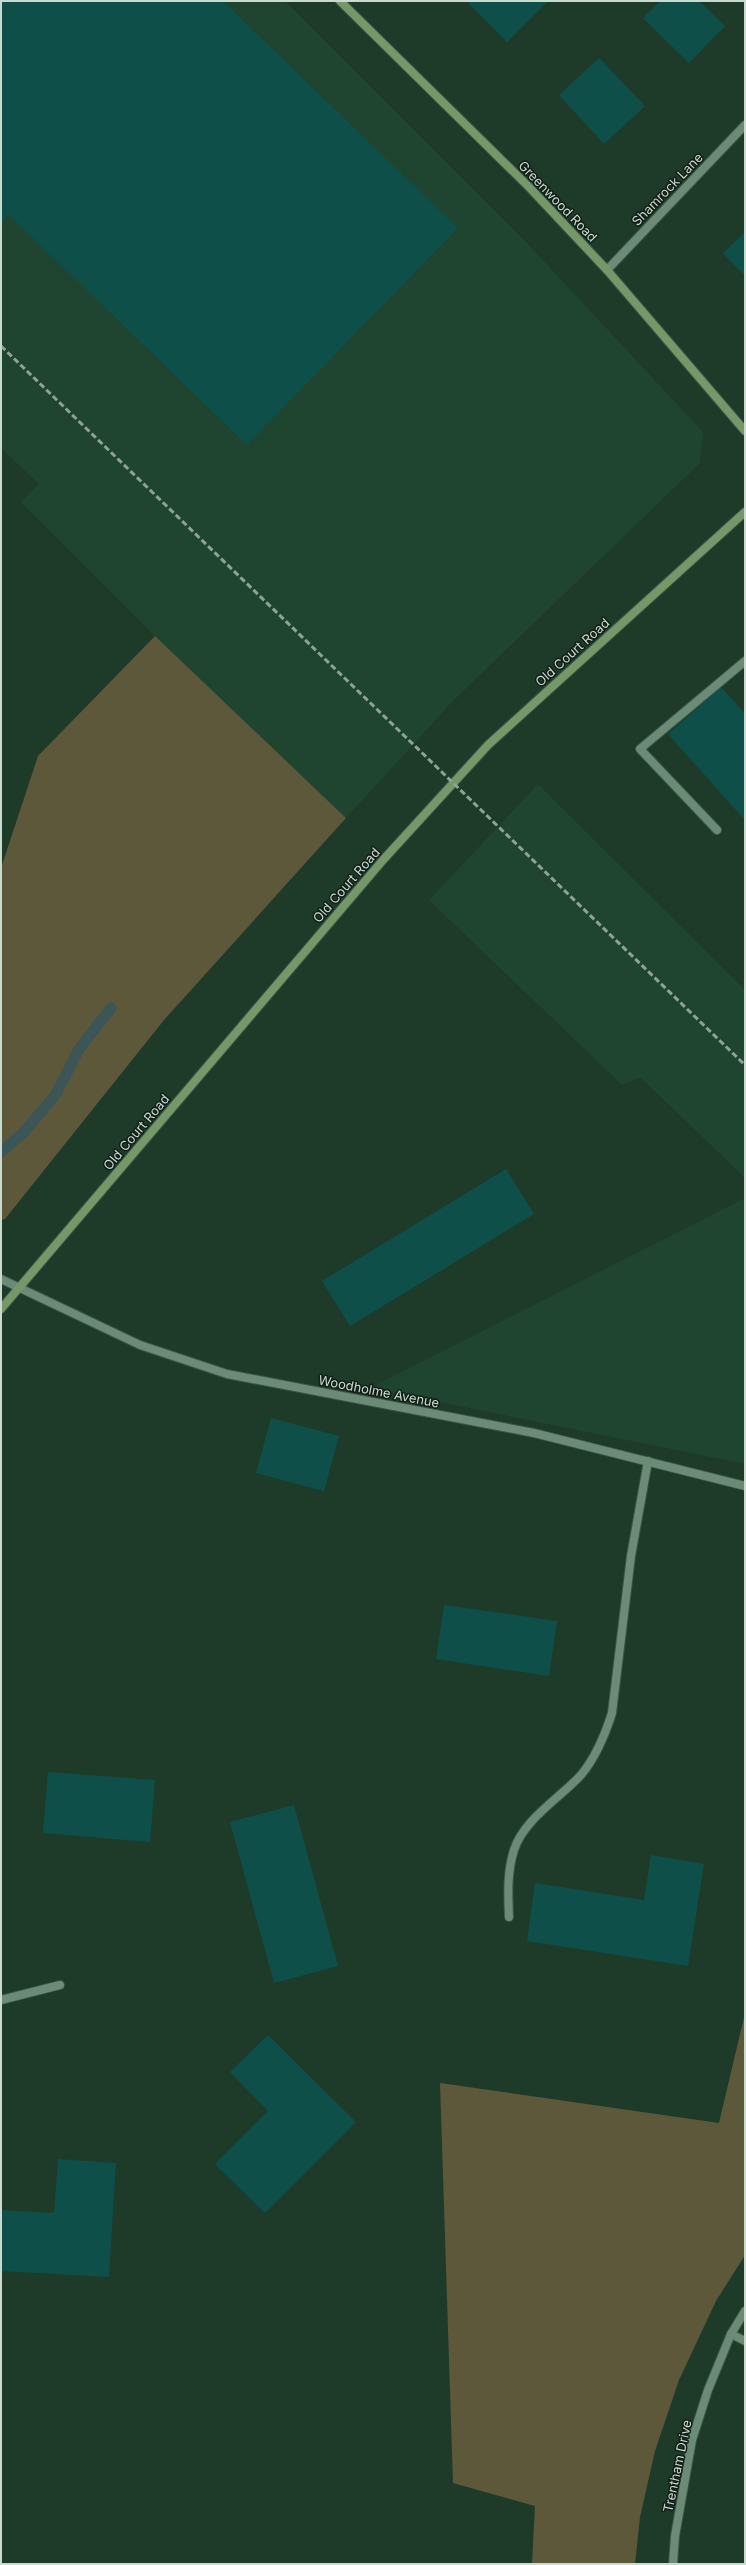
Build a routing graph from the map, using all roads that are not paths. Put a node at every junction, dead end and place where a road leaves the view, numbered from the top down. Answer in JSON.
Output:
{"nodes":[{"id":1,"x":340,"y":1,"type":"edge"},
{"id":2,"x":745,"y":125,"type":"edge"},
{"id":3,"x":607,"y":270,"type":"junction"},
{"id":4,"x":745,"y":431,"type":"edge"},
{"id":5,"x":745,"y":512,"type":"edge"},
{"id":6,"x":745,"y":662,"type":"edge"},
{"id":7,"x":717,"y":830,"type":"dead end"},
{"id":8,"x":1,"y":1279,"type":"edge"},
{"id":9,"x":20,"y":1288,"type":"junction"},
{"id":10,"x":1,"y":1309,"type":"edge"},
{"id":11,"x":648,"y":1461,"type":"junction"},
{"id":12,"x":745,"y":1486,"type":"edge"},
{"id":13,"x":509,"y":1917,"type":"dead end"},
{"id":14,"x":60,"y":1985,"type":"dead end"},
{"id":15,"x":1,"y":2000,"type":"edge"},
{"id":16,"x":745,"y":2311,"type":"edge"},
{"id":17,"x":731,"y":2334,"type":"junction"},
{"id":18,"x":745,"y":2340,"type":"edge"},
{"id":19,"x":673,"y":2564,"type":"edge"}],
"edges":[{"from":1,"to":3,"type":"main road","name":"Greenwood Road"},
{"from":2,"to":3,"type":"street","name":"Shamrock Lane"},
{"from":3,"to":4,"type":"main road","name":"Greenwood Road"},
{"from":5,"to":9,"type":"main road","name":"Old Court Road"},
{"from":6,"to":7,"type":"street"},
{"from":8,"to":9,"type":"street","name":"Woodholme Avenue"},
{"from":9,"to":10,"type":"main road","name":"Old Court Road"},
{"from":9,"to":11,"type":"street","name":"Woodholme Avenue"},
{"from":11,"to":12,"type":"street","name":"Woodholme Avenue"},
{"from":11,"to":13,"type":"street"},
{"from":14,"to":15,"type":"street"},
{"from":16,"to":17,"type":"street","name":"Trentham Drive"},
{"from":17,"to":18,"type":"street"},
{"from":17,"to":19,"type":"street","name":"Trentham Drive"}]}
